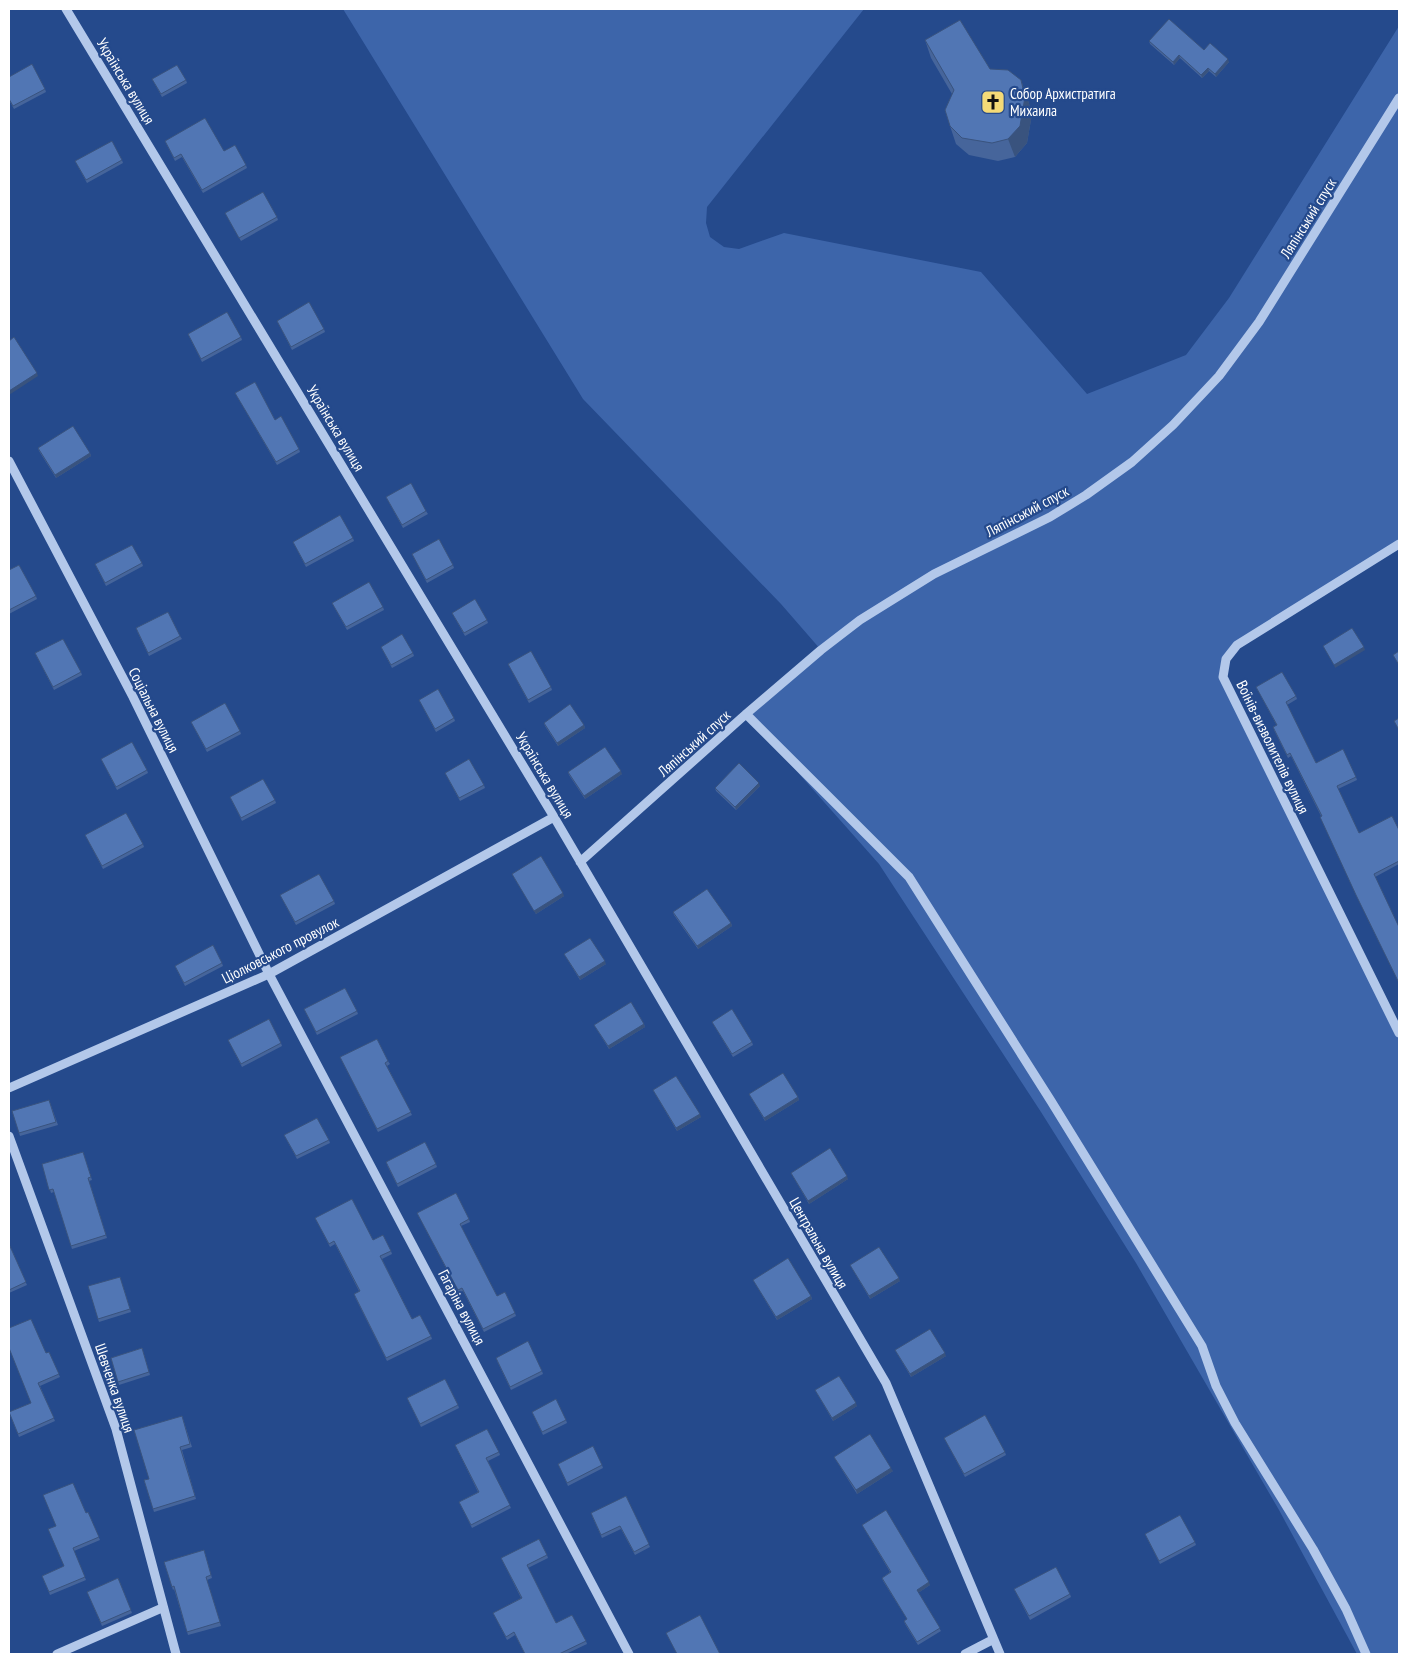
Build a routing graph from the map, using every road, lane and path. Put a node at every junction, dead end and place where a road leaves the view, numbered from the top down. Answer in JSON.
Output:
{"nodes":[{"id":1,"x":66,"y":9,"type":"edge"},
{"id":2,"x":1399,"y":98,"type":"edge"},
{"id":3,"x":9,"y":461,"type":"edge"},
{"id":4,"x":1399,"y":544,"type":"edge"},
{"id":5,"x":746,"y":714,"type":"junction"},
{"id":6,"x":554,"y":817,"type":"junction"},
{"id":7,"x":580,"y":862,"type":"junction"},
{"id":8,"x":269,"y":974,"type":"junction"},
{"id":9,"x":1399,"y":1032,"type":"edge"},
{"id":10,"x":9,"y":1088,"type":"edge"},
{"id":11,"x":9,"y":1136,"type":"edge"},
{"id":12,"x":162,"y":1608,"type":"junction"},
{"id":13,"x":992,"y":1640,"type":"junction"},
{"id":14,"x":57,"y":1654,"type":"edge"},
{"id":15,"x":176,"y":1654,"type":"edge"},
{"id":16,"x":629,"y":1654,"type":"edge"},
{"id":17,"x":965,"y":1654,"type":"edge"},
{"id":18,"x":1000,"y":1654,"type":"edge"},
{"id":19,"x":1366,"y":1654,"type":"edge"}],
"edges":[{"from":1,"to":6,"type":"street","name":"Українська вулиця"},
{"from":2,"to":5,"type":"street","name":"Ляпінський спуск"},
{"from":3,"to":8,"type":"street","name":"Соціальна вулиця"},
{"from":4,"to":9,"type":"street","name":"Воїнів-визволителів вулиця"},
{"from":5,"to":7,"type":"street","name":"Ляпінський спуск"},
{"from":5,"to":19,"type":"street"},
{"from":6,"to":7,"type":"street","name":"Українська вулиця"},
{"from":6,"to":8,"type":"street","name":"Ціолковського провулок"},
{"from":7,"to":13,"type":"street","name":"Центральна вулиця"},
{"from":8,"to":10,"type":"street","name":"Ціолковського провулок"},
{"from":8,"to":16,"type":"street","name":"Гагаріна вулиця"},
{"from":11,"to":12,"type":"street","name":"Шевченка вулиця"},
{"from":12,"to":14,"type":"street"},
{"from":12,"to":15,"type":"street","name":"Шевченка вулиця"},
{"from":13,"to":17,"type":"street"},
{"from":13,"to":18,"type":"street","name":"Центральна вулиця"}]}
